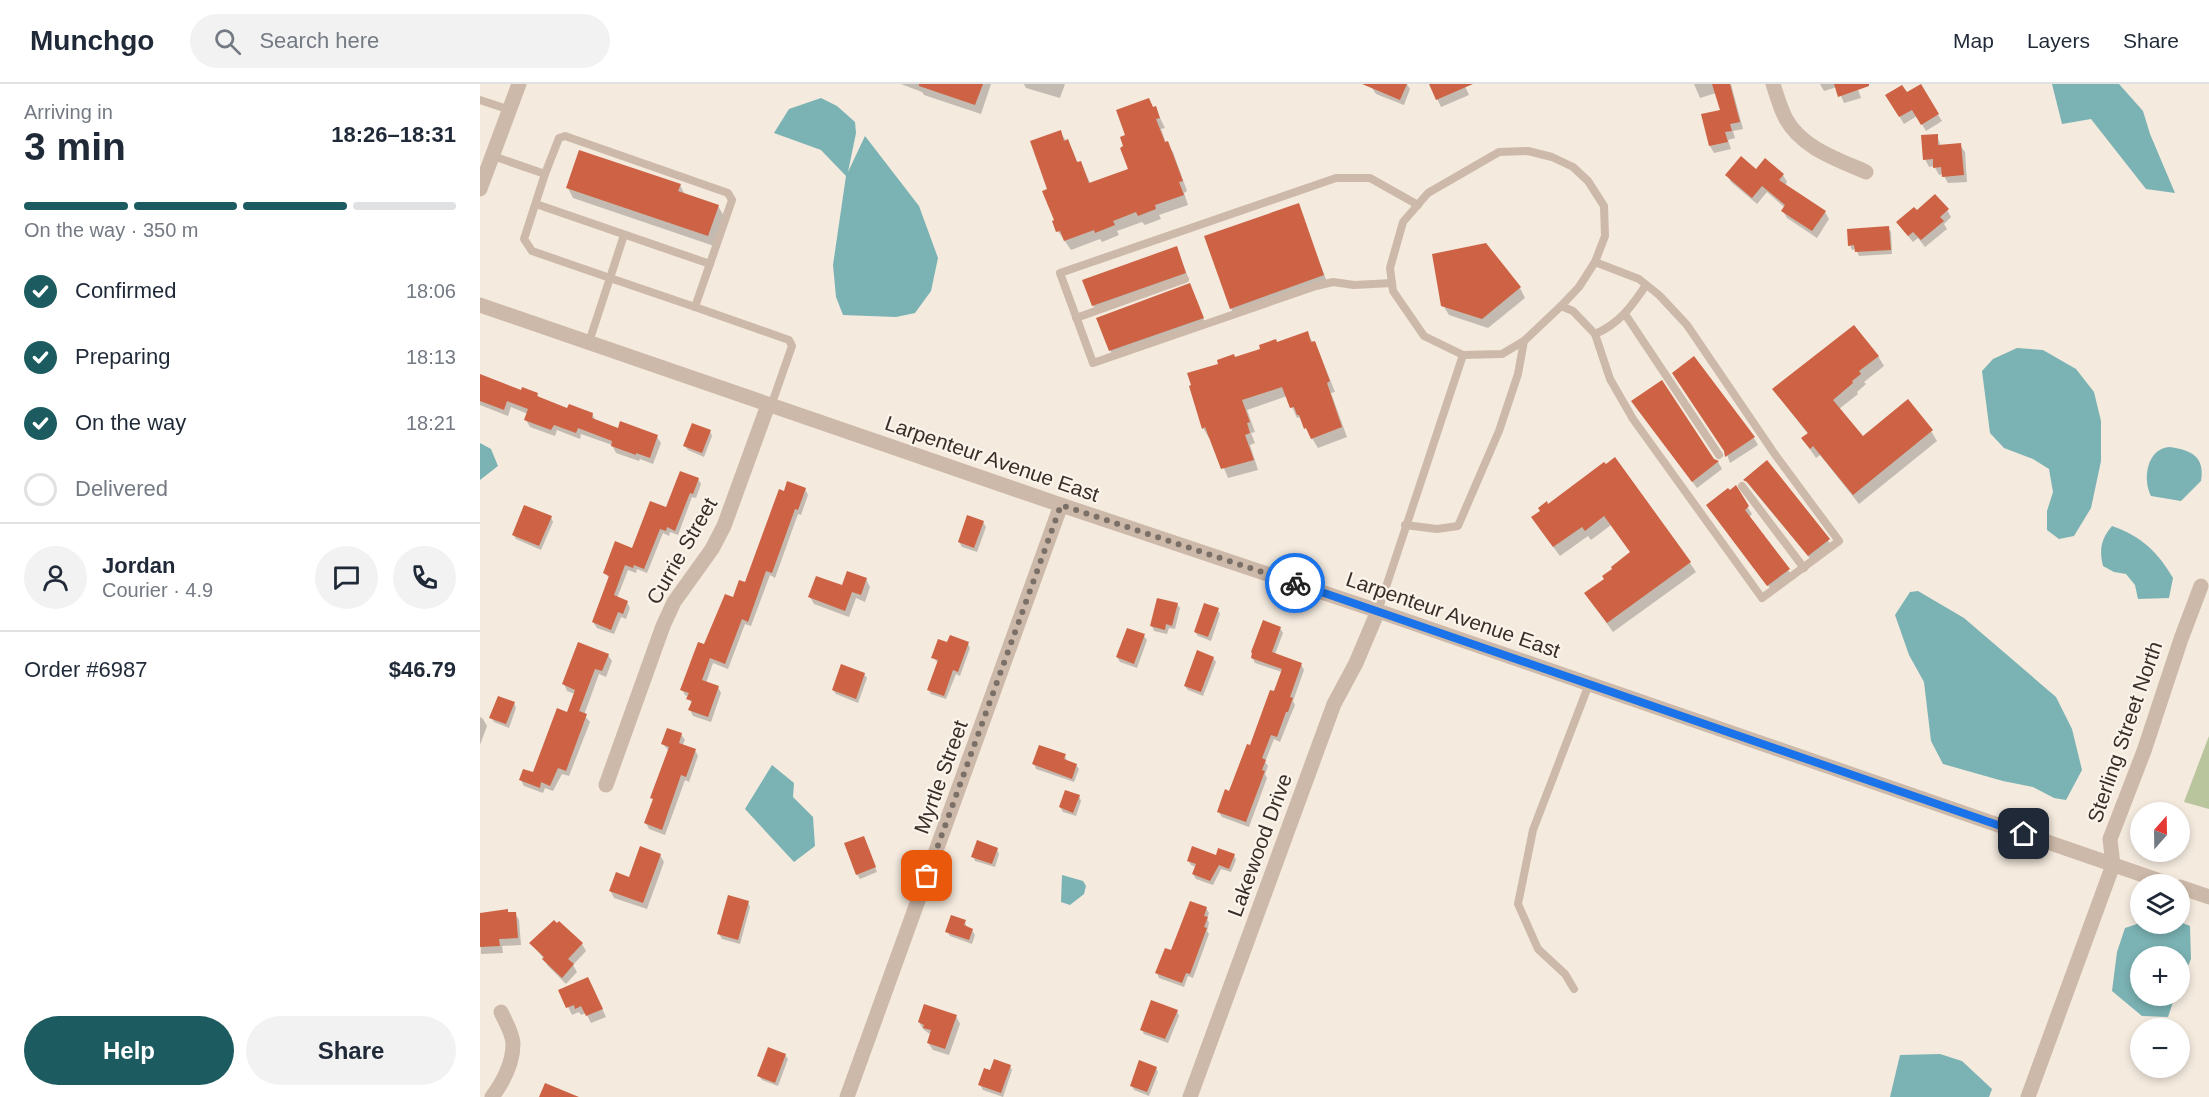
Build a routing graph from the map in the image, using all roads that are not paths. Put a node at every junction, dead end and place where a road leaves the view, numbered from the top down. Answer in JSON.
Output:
{"nodes":[{"id":1,"x":519,"y":84,"type":"edge"},
{"id":2,"x":1773,"y":84,"type":"edge"},
{"id":3,"x":480,"y":100,"type":"edge"},
{"id":4,"x":510,"y":110,"type":"junction"},
{"id":5,"x":493,"y":156,"type":"junction"},
{"id":6,"x":1866,"y":172,"type":"dead end"},
{"id":7,"x":545,"y":174,"type":"junction"},
{"id":8,"x":480,"y":189,"type":"edge"},
{"id":9,"x":536,"y":204,"type":"junction"},
{"id":10,"x":1418,"y":205,"type":"junction"},
{"id":11,"x":624,"y":235,"type":"junction"},
{"id":12,"x":1595,"y":262,"type":"junction"},
{"id":13,"x":710,"y":264,"type":"junction"},
{"id":14,"x":610,"y":278,"type":"junction"},
{"id":15,"x":1185,"y":279,"type":"dead end"},
{"id":16,"x":1392,"y":283,"type":"junction"},
{"id":17,"x":1646,"y":285,"type":"junction"},
{"id":18,"x":480,"y":305,"type":"edge"},
{"id":19,"x":1561,"y":306,"type":"junction"},
{"id":20,"x":695,"y":307,"type":"junction"},
{"id":21,"x":1625,"y":314,"type":"junction"},
{"id":22,"x":1076,"y":318,"type":"junction"},
{"id":23,"x":1595,"y":334,"type":"junction"},
{"id":24,"x":1524,"y":341,"type":"junction"},
{"id":25,"x":589,"y":342,"type":"junction"},
{"id":26,"x":1463,"y":355,"type":"junction"},
{"id":27,"x":769,"y":405,"type":"junction"},
{"id":28,"x":1719,"y":455,"type":"dead end"},
{"id":29,"x":1742,"y":486,"type":"dead end"},
{"id":30,"x":1061,"y":505,"type":"junction"},
{"id":31,"x":1405,"y":525,"type":"junction"},
{"id":32,"x":1804,"y":568,"type":"junction"},
{"id":33,"x":2201,"y":586,"type":"dead end"},
{"id":34,"x":1378,"y":611,"type":"junction"},
{"id":35,"x":1588,"y":684,"type":"junction"},
{"id":36,"x":606,"y":785,"type":"dead end"},
{"id":37,"x":2113,"y":865,"type":"junction"},
{"id":38,"x":2140,"y":874,"type":"edge"},
{"id":39,"x":2190,"y":890,"type":"edge"},
{"id":40,"x":2209,"y":897,"type":"edge"},
{"id":41,"x":1574,"y":989,"type":"dead end"},
{"id":42,"x":501,"y":1012,"type":"dead end"},
{"id":43,"x":492,"y":1097,"type":"edge"},
{"id":44,"x":847,"y":1097,"type":"edge"},
{"id":45,"x":1190,"y":1097,"type":"edge"},
{"id":46,"x":2028,"y":1097,"type":"edge"}],
"edges":[{"from":1,"to":4,"type":"street"},
{"from":2,"to":6,"type":"street"},
{"from":3,"to":4,"type":"lane"},
{"from":4,"to":5,"type":"street"},
{"from":5,"to":7,"type":"lane"},
{"from":5,"to":8,"type":"street"},
{"from":7,"to":9,"type":"lane"},
{"from":7,"to":13,"type":"lane"},
{"from":9,"to":11,"type":"lane"},
{"from":9,"to":14,"type":"lane"},
{"from":10,"to":12,"type":"lane"},
{"from":10,"to":16,"type":"lane"},
{"from":10,"to":22,"type":"lane"},
{"from":11,"to":13,"type":"lane"},
{"from":11,"to":14,"type":"lane"},
{"from":12,"to":17,"type":"lane"},
{"from":12,"to":19,"type":"lane"},
{"from":13,"to":20,"type":"lane"},
{"from":14,"to":20,"type":"lane"},
{"from":14,"to":25,"type":"lane"},
{"from":15,"to":22,"type":"lane"},
{"from":16,"to":22,"type":"lane"},
{"from":16,"to":26,"type":"lane"},
{"from":17,"to":21,"type":"lane"},
{"from":17,"to":32,"type":"lane"},
{"from":18,"to":25,"type":"street","name":"Larpenteur Avenue East"},
{"from":19,"to":23,"type":"lane"},
{"from":19,"to":24,"type":"lane"},
{"from":20,"to":27,"type":"lane"},
{"from":21,"to":23,"type":"lane"},
{"from":21,"to":28,"type":"lane"},
{"from":23,"to":32,"type":"lane"},
{"from":24,"to":26,"type":"lane"},
{"from":24,"to":31,"type":"lane"},
{"from":25,"to":27,"type":"street","name":"Larpenteur Avenue East"},
{"from":26,"to":31,"type":"lane"},
{"from":27,"to":30,"type":"street","name":"Larpenteur Avenue East"},
{"from":27,"to":36,"type":"street","name":"Currie Street"},
{"from":29,"to":32,"type":"lane"},
{"from":30,"to":34,"type":"street","name":"Larpenteur Avenue East"},
{"from":30,"to":44,"type":"street","name":"Myrtle Street"},
{"from":31,"to":34,"type":"lane"},
{"from":33,"to":37,"type":"street","name":"Sterling Street North"},
{"from":34,"to":35,"type":"street","name":"Larpenteur Avenue East"},
{"from":34,"to":45,"type":"street","name":"Lakewood Drive"},
{"from":35,"to":37,"type":"street","name":"Larpenteur Avenue East"},
{"from":35,"to":41,"type":"lane"},
{"from":37,"to":38,"type":"street","name":"Larpenteur Avenue East"},
{"from":37,"to":46,"type":"street","name":"Sterling Street North"},
{"from":39,"to":40,"type":"street"},
{"from":42,"to":43,"type":"street"}]}
